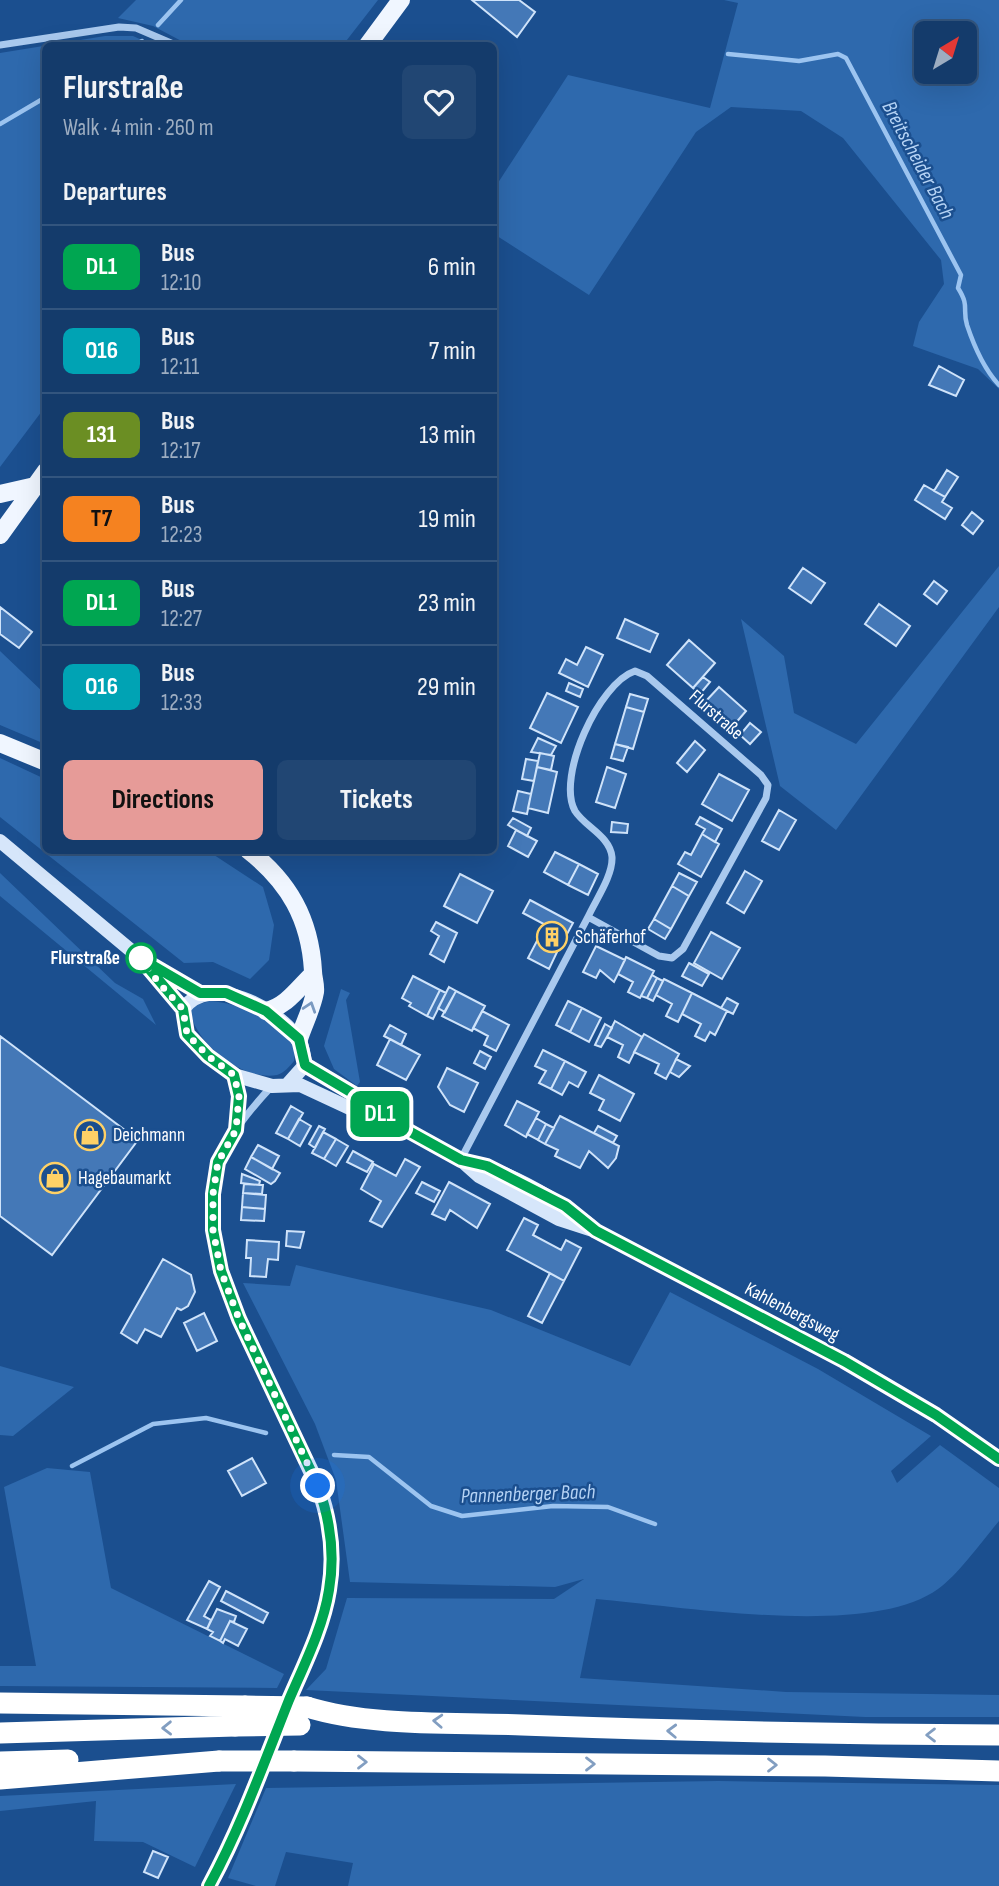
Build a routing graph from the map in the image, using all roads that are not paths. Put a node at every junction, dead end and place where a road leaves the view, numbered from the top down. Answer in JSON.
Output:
{"nodes":[{"id":1,"x":401,"y":0,"type":"edge"},
{"id":2,"x":169,"y":42,"type":"edge"},
{"id":3,"x":370,"y":42,"type":"edge"},
{"id":4,"x":0,"y":45,"type":"edge"},
{"id":5,"x":40,"y":479,"type":"edge"},
{"id":6,"x":0,"y":494,"type":"edge"},
{"id":7,"x":0,"y":535,"type":"edge"},
{"id":8,"x":0,"y":743,"type":"edge"},
{"id":9,"x":42,"y":760,"type":"edge"},
{"id":10,"x":0,"y":841,"type":"edge"},
{"id":11,"x":253,"y":854,"type":"edge"},
{"id":12,"x":588,"y":918,"type":"junction"},
{"id":13,"x":140,"y":958,"type":"junction"},
{"id":14,"x":313,"y":974,"type":"junction"},
{"id":15,"x":200,"y":993,"type":"junction"},
{"id":16,"x":183,"y":1009,"type":"junction"},
{"id":17,"x":266,"y":1011,"type":"junction"},
{"id":18,"x":299,"y":1039,"type":"junction"},
{"id":19,"x":305,"y":1065,"type":"junction"},
{"id":20,"x":234,"y":1075,"type":"junction"},
{"id":21,"x":288,"y":1084,"type":"junction"},
{"id":22,"x":272,"y":1086,"type":"junction"},
{"id":23,"x":385,"y":1118,"type":"junction"},
{"id":24,"x":236,"y":1130,"type":"junction"},
{"id":25,"x":461,"y":1160,"type":"junction"},
{"id":26,"x":999,"y":1460,"type":"edge"},
{"id":27,"x":0,"y":1703,"type":"edge"},
{"id":28,"x":142,"y":1707,"type":"junction"},
{"id":29,"x":0,"y":1714,"type":"edge"},
{"id":30,"x":303,"y":1716,"type":"junction"},
{"id":31,"x":0,"y":1733,"type":"edge"},
{"id":32,"x":999,"y":1735,"type":"edge"},
{"id":33,"x":219,"y":1761,"type":"junction"},
{"id":34,"x":0,"y":1762,"type":"edge"},
{"id":35,"x":999,"y":1771,"type":"edge"},
{"id":36,"x":0,"y":1779,"type":"edge"},
{"id":37,"x":209,"y":1886,"type":"edge"}],
"edges":[{"from":1,"to":3,"type":"main road"},
{"from":2,"to":4,"type":"street"},
{"from":5,"to":6,"type":"main road"},
{"from":5,"to":7,"type":"main road"},
{"from":8,"to":9,"type":"main road"},
{"from":10,"to":13,"type":"street","name":"Kahlenbergsweg"},
{"from":11,"to":14,"type":"main road"},
{"from":12,"to":12,"type":"street","name":"Flurstraße"},
{"from":12,"to":25,"type":"street","name":"Flurstraße"},
{"from":13,"to":15,"type":"street","name":"Kahlenbergsweg"},
{"from":13,"to":16,"type":"street","name":"Kahlenbergsweg"},
{"from":14,"to":17,"type":"main road"},
{"from":18,"to":14,"type":"main road","one_way":true},
{"from":15,"to":16,"type":"street"},
{"from":15,"to":17,"type":"street","name":"Kahlenbergsweg"},
{"from":16,"to":20,"type":"street","name":"Kahlenbergsweg"},
{"from":17,"to":18,"type":"street","name":"Kahlenbergsweg"},
{"from":18,"to":19,"type":"street"},
{"from":19,"to":21,"type":"street"},
{"from":19,"to":23,"type":"street","name":"Kahlenbergsweg"},
{"from":20,"to":22,"type":"street","name":"Kahlenbergsweg"},
{"from":20,"to":24,"type":"street"},
{"from":21,"to":22,"type":"street","name":"Kahlenbergsweg"},
{"from":21,"to":23,"type":"street","name":"Kahlenbergsweg"},
{"from":22,"to":24,"type":"street"},
{"from":23,"to":25,"type":"street","name":"Kahlenbergsweg"},
{"from":24,"to":37,"type":"street"},
{"from":25,"to":26,"type":"street","name":"Kahlenbergsweg"},
{"from":27,"to":28,"type":"highway"},
{"from":28,"to":29,"type":"highway"},
{"from":28,"to":30,"type":"highway","bridge":true},
{"from":30,"to":31,"type":"highway","one_way":true,"bridge":true},
{"from":32,"to":30,"type":"highway","one_way":true},
{"from":33,"to":34,"type":"highway"},
{"from":33,"to":35,"type":"highway","one_way":true,"bridge":true},
{"from":33,"to":36,"type":"highway"}]}
